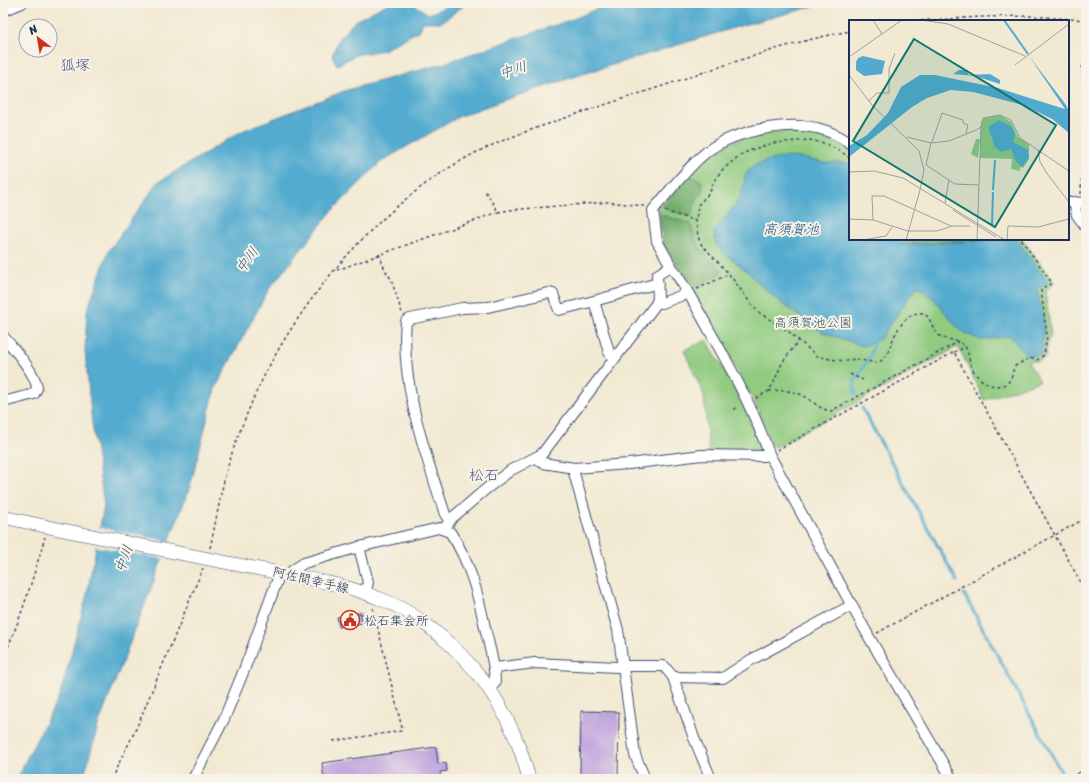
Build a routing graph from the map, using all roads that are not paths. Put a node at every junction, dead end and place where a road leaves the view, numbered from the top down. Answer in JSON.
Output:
{"nodes":[{"id":1,"x":22,"y":3,"type":"edge"},
{"id":2,"x":3,"y":11,"type":"edge"},
{"id":3,"x":849,"y":142,"type":"edge"},
{"id":4,"x":1077,"y":203,"type":"edge"},
{"id":5,"x":1086,"y":227,"type":"edge"},
{"id":6,"x":671,"y":266,"type":"junction"},
{"id":7,"x":658,"y":283,"type":"junction"},
{"id":8,"x":688,"y":293,"type":"junction"},
{"id":9,"x":594,"y":301,"type":"junction"},
{"id":10,"x":658,"y":301,"type":"junction"},
{"id":11,"x":3,"y":336,"type":"edge"},
{"id":12,"x":614,"y":359,"type":"junction"},
{"id":13,"x":3,"y":402,"type":"edge"},
{"id":14,"x":769,"y":454,"type":"junction"},
{"id":15,"x":536,"y":458,"type":"junction"},
{"id":16,"x":574,"y":468,"type":"junction"},
{"id":17,"x":3,"y":517,"type":"edge"},
{"id":18,"x":447,"y":525,"type":"junction"},
{"id":19,"x":360,"y":547,"type":"junction"},
{"id":20,"x":285,"y":574,"type":"junction"},
{"id":21,"x":369,"y":595,"type":"junction"},
{"id":22,"x":852,"y":605,"type":"junction"},
{"id":23,"x":622,"y":666,"type":"junction"},
{"id":24,"x":495,"y":668,"type":"junction"},
{"id":25,"x":673,"y":677,"type":"junction"},
{"id":26,"x":489,"y":689,"type":"junction"},
{"id":27,"x":1086,"y":775,"type":"edge"},
{"id":28,"x":193,"y":779,"type":"edge"},
{"id":29,"x":529,"y":779,"type":"edge"},
{"id":30,"x":644,"y":779,"type":"edge"},
{"id":31,"x":711,"y":779,"type":"edge"},
{"id":32,"x":952,"y":779,"type":"edge"},
{"id":33,"x":1080,"y":779,"type":"edge"}],
"edges":[{"from":1,"to":2,"type":"street"},
{"from":3,"to":6,"type":"street"},
{"from":4,"to":5,"type":"street"},
{"from":6,"to":7,"type":"street"},
{"from":6,"to":8,"type":"street"},
{"from":7,"to":9,"type":"street"},
{"from":7,"to":10,"type":"street"},
{"from":8,"to":10,"type":"street"},
{"from":8,"to":14,"type":"street"},
{"from":9,"to":12,"type":"street"},
{"from":9,"to":18,"type":"street"},
{"from":10,"to":12,"type":"street"},
{"from":11,"to":13,"type":"street"},
{"from":12,"to":15,"type":"street"},
{"from":14,"to":16,"type":"street"},
{"from":14,"to":22,"type":"street"},
{"from":15,"to":16,"type":"street"},
{"from":15,"to":18,"type":"street"},
{"from":16,"to":23,"type":"street"},
{"from":17,"to":20,"type":"main road","name":"阿佐間幸手線"},
{"from":18,"to":19,"type":"street"},
{"from":18,"to":24,"type":"street"},
{"from":19,"to":20,"type":"street"},
{"from":19,"to":21,"type":"street"},
{"from":20,"to":21,"type":"main road","name":"阿佐間幸手線"},
{"from":20,"to":28,"type":"street"},
{"from":21,"to":26,"type":"main road","name":"阿佐間幸手線"},
{"from":22,"to":25,"type":"street"},
{"from":22,"to":32,"type":"street"},
{"from":23,"to":24,"type":"street"},
{"from":23,"to":25,"type":"street"},
{"from":23,"to":30,"type":"street"},
{"from":24,"to":26,"type":"street"},
{"from":25,"to":31,"type":"street"},
{"from":26,"to":29,"type":"main road","name":"阿佐間幸手線"},
{"from":27,"to":33,"type":"street"}]}
